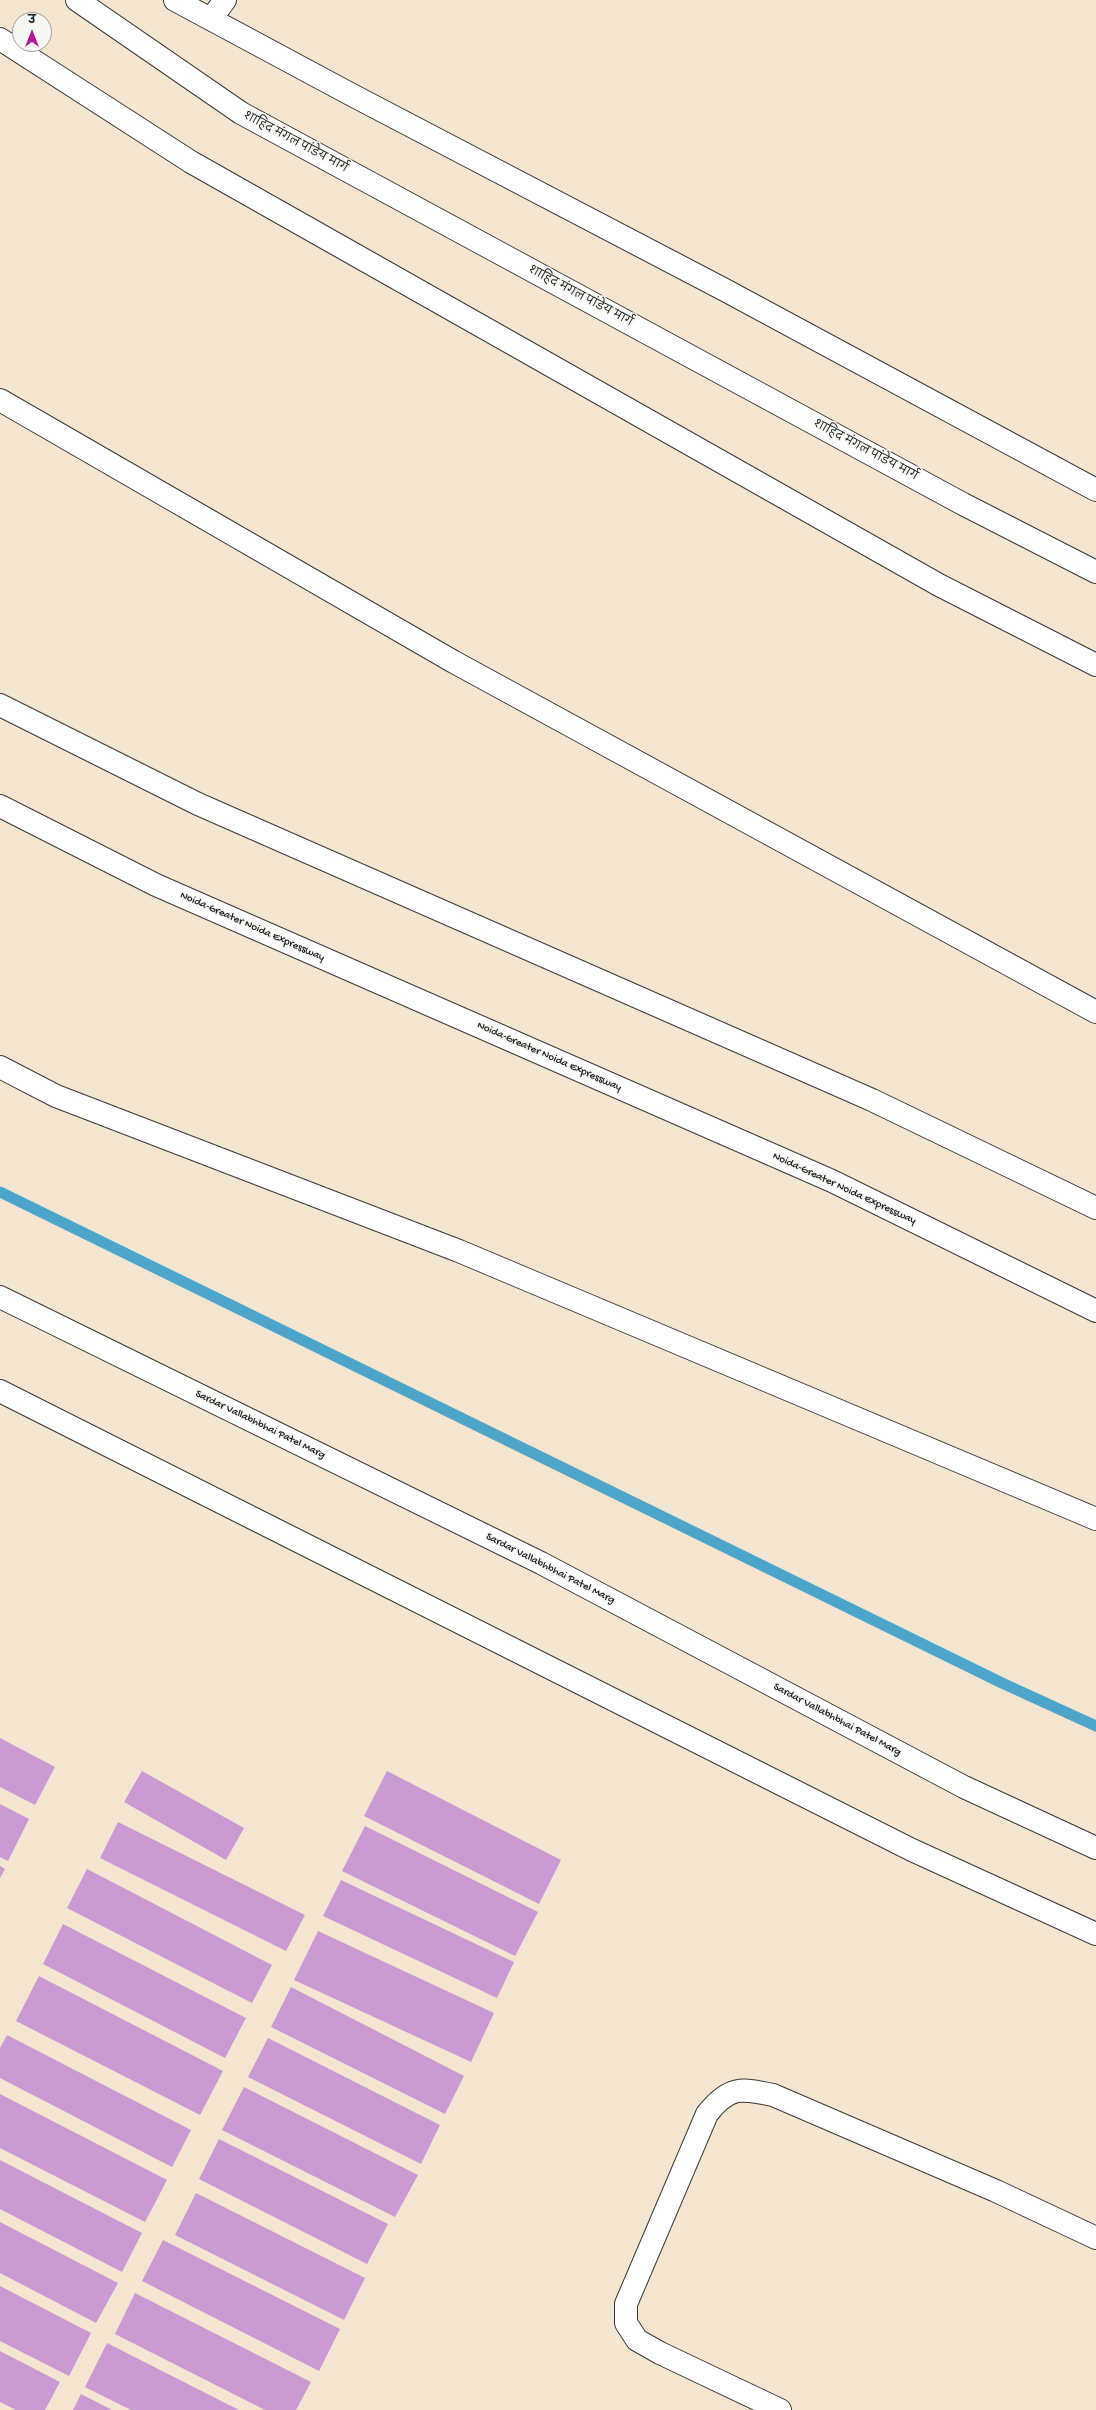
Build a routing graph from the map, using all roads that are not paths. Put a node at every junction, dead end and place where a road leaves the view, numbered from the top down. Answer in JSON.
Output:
{"nodes":[{"id":1,"x":77,"y":0,"type":"edge"},
{"id":2,"x":175,"y":0,"type":"edge"},
{"id":3,"x":226,"y":0,"type":"edge"},
{"id":4,"x":210,"y":19,"type":"junction"},
{"id":5,"x":0,"y":39,"type":"edge"},
{"id":6,"x":0,"y":400,"type":"edge"},
{"id":7,"x":1096,"y":490,"type":"edge"},
{"id":8,"x":1096,"y":572,"type":"edge"},
{"id":9,"x":1096,"y":665,"type":"edge"},
{"id":10,"x":0,"y":705,"type":"edge"},
{"id":11,"x":0,"y":806,"type":"edge"},
{"id":12,"x":1096,"y":1012,"type":"edge"},
{"id":13,"x":0,"y":1067,"type":"edge"},
{"id":14,"x":1096,"y":1208,"type":"edge"},
{"id":15,"x":0,"y":1297,"type":"edge"},
{"id":16,"x":1096,"y":1311,"type":"edge"},
{"id":17,"x":0,"y":1391,"type":"edge"},
{"id":18,"x":1096,"y":1519,"type":"edge"},
{"id":19,"x":1096,"y":1848,"type":"edge"},
{"id":20,"x":1096,"y":1934,"type":"edge"},
{"id":21,"x":1096,"y":2238,"type":"edge"},
{"id":22,"x":780,"y":2410,"type":"edge"}],
"edges":[{"from":1,"to":8,"type":"main road","name":"शाहिद मंगल पांडेय मार्ग"},
{"from":2,"to":4,"type":"main road"},
{"from":3,"to":4,"type":"main road"},
{"from":4,"to":7,"type":"main road"},
{"from":5,"to":9,"type":"main road"},
{"from":6,"to":12,"type":"main road"},
{"from":10,"to":14,"type":"main road"},
{"from":11,"to":16,"type":"main road","name":"Noida-Greater Noida Expressway"},
{"from":13,"to":18,"type":"main road"},
{"from":15,"to":19,"type":"main road","name":"Sardar Vallabhbhai Patel Marg"},
{"from":17,"to":20,"type":"main road"},
{"from":21,"to":22,"type":"main road"}]}
